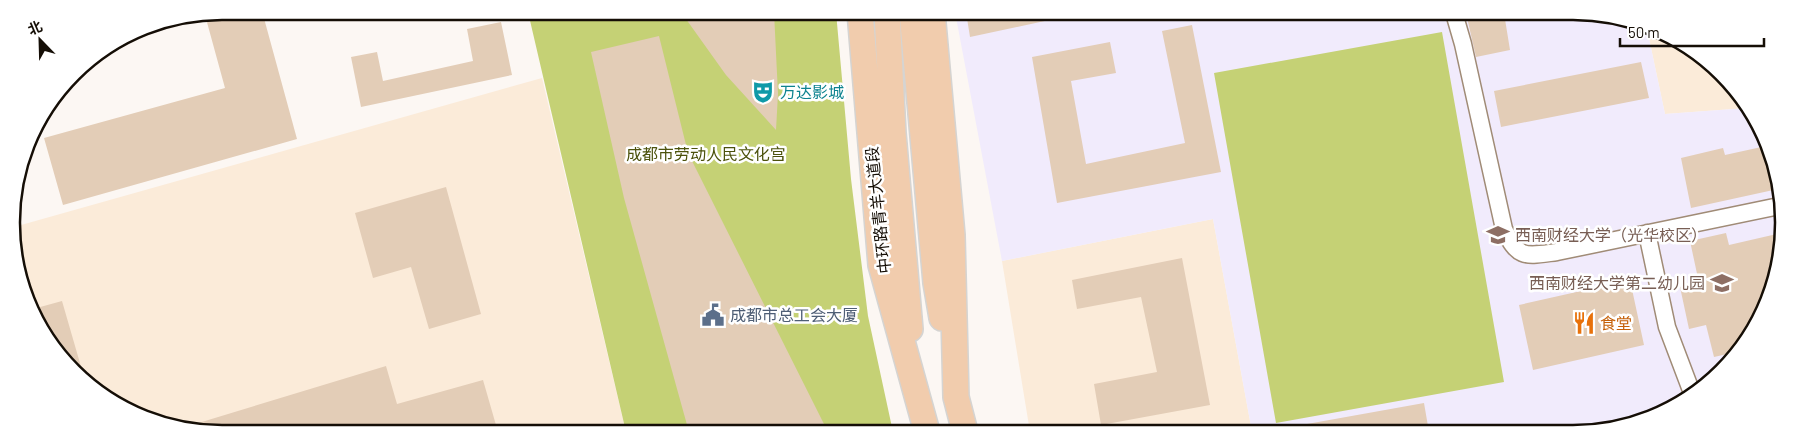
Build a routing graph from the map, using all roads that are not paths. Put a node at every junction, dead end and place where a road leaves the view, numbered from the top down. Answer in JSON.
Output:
{"nodes":[{"id":1,"x":861,"y":20,"type":"edge"},
{"id":2,"x":887,"y":20,"type":"edge"},
{"id":3,"x":913,"y":20,"type":"edge"},
{"id":4,"x":933,"y":20,"type":"edge"},
{"id":5,"x":1456,"y":20,"type":"edge"},
{"id":6,"x":1775,"y":207,"type":"edge"},
{"id":7,"x":1647,"y":233,"type":"junction"},
{"id":8,"x":1690,"y":387,"type":"edge"},
{"id":9,"x":956,"y":397,"type":"junction"},
{"id":10,"x":924,"y":422,"type":"edge"},
{"id":11,"x":963,"y":425,"type":"edge"}],
"edges":[{"from":1,"to":10,"type":"main road","name":"中环路青羊大道段"},
{"from":2,"to":10,"type":"main road"},
{"from":3,"to":9,"type":"main road"},
{"from":4,"to":9,"type":"main road"},
{"from":5,"to":7,"type":"street"},
{"from":6,"to":7,"type":"street"},
{"from":7,"to":8,"type":"street"},
{"from":9,"to":11,"type":"main road"}]}
